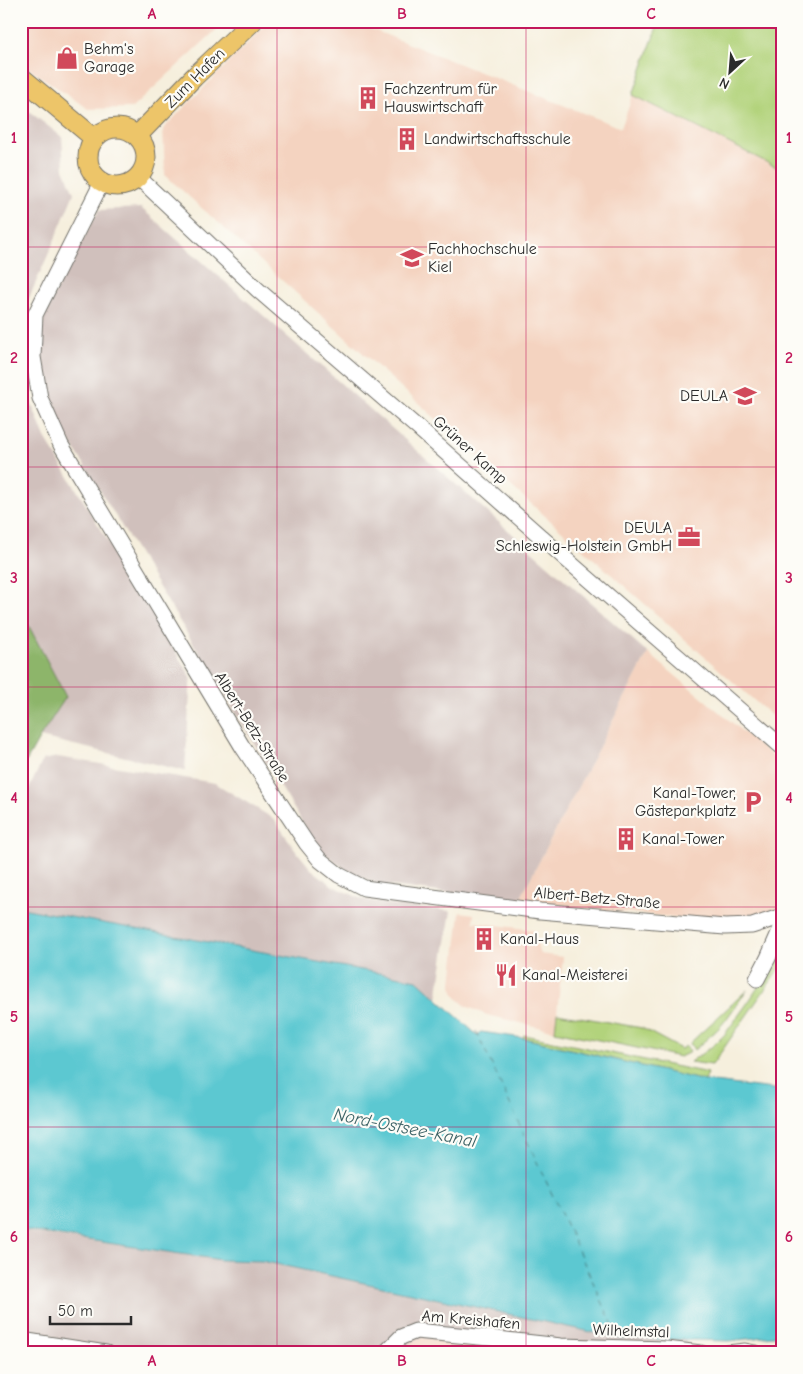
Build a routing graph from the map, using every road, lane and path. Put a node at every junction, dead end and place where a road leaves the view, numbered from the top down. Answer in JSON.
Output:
{"nodes":[{"id":1,"x":253,"y":21,"type":"edge"},
{"id":2,"x":21,"y":78,"type":"edge"},
{"id":3,"x":138,"y":136,"type":"junction"},
{"id":4,"x":94,"y":138,"type":"junction"},
{"id":5,"x":138,"y":177,"type":"junction"},
{"id":6,"x":102,"y":182,"type":"junction"},
{"id":7,"x":782,"y":747,"type":"edge"},
{"id":8,"x":782,"y":916,"type":"edge"},
{"id":9,"x":782,"y":926,"type":"edge"},
{"id":10,"x":757,"y":979,"type":"dead end"},
{"id":11,"x":21,"y":1340,"type":"edge"},
{"id":12,"x":563,"y":1349,"type":"edge"},
{"id":13,"x":106,"y":1353,"type":"edge"},
{"id":14,"x":385,"y":1353,"type":"edge"},
{"id":15,"x":701,"y":1353,"type":"edge"},
{"id":16,"x":728,"y":1353,"type":"edge"},
{"id":17,"x":755,"y":1353,"type":"edge"}],
"edges":[{"from":1,"to":3,"type":"main road","name":"Zum Hafen"},
{"from":2,"to":4,"type":"main road"},
{"from":3,"to":4,"type":"main road"},
{"from":3,"to":5,"type":"main road"},
{"from":4,"to":6,"type":"main road"},
{"from":5,"to":6,"type":"main road"},
{"from":5,"to":7,"type":"street","name":"Grüner Kamp"},
{"from":6,"to":8,"type":"street","name":"Albert-Betz-Straße"},
{"from":9,"to":10,"type":"street"},
{"from":11,"to":13,"type":"street"},
{"from":12,"to":14,"type":"street","name":"Am Kreishafen"},
{"from":12,"to":15,"type":"street","name":"Wilhelmstal"},
{"from":16,"to":17,"type":"street"}]}
